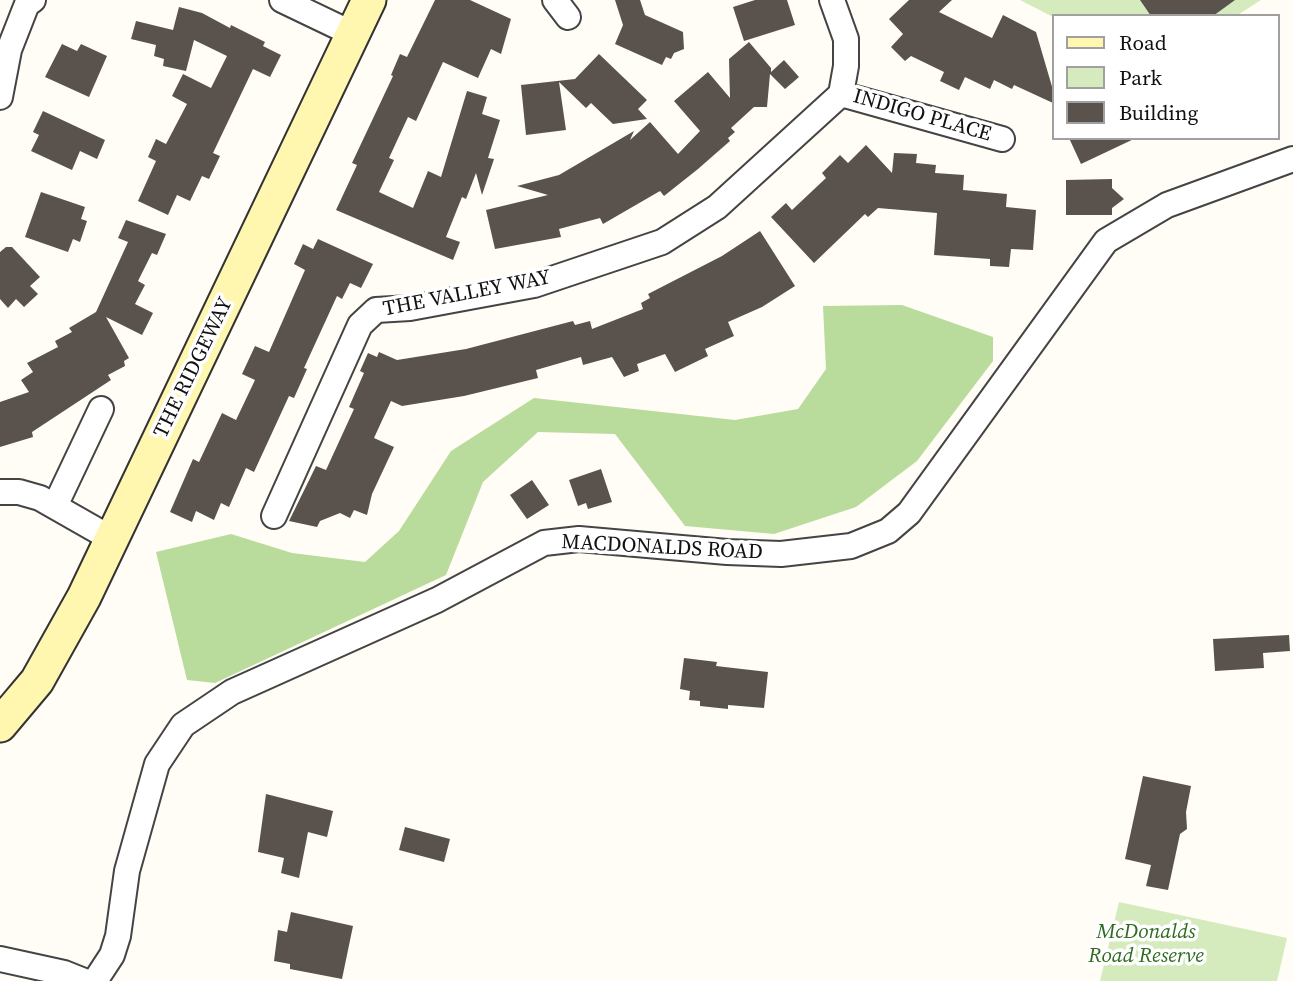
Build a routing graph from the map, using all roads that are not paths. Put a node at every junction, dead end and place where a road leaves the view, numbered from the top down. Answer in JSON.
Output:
{"nodes":[{"id":1,"x":33,"y":0,"type":"edge"},
{"id":2,"x":282,"y":0,"type":"edge"},
{"id":3,"x":369,"y":0,"type":"edge"},
{"id":4,"x":832,"y":0,"type":"edge"},
{"id":5,"x":353,"y":34,"type":"junction"},
{"id":6,"x":841,"y":94,"type":"junction"},
{"id":7,"x":0,"y":97,"type":"edge"},
{"id":8,"x":1002,"y":139,"type":"dead end"},
{"id":9,"x":1293,"y":159,"type":"edge"},
{"id":10,"x":101,"y":409,"type":"dead end"},
{"id":11,"x":0,"y":492,"type":"edge"},
{"id":12,"x":55,"y":506,"type":"junction"},
{"id":13,"x":274,"y":516,"type":"dead end"},
{"id":14,"x":112,"y":539,"type":"junction"},
{"id":15,"x":0,"y":725,"type":"edge"},
{"id":16,"x":0,"y":959,"type":"edge"},
{"id":17,"x":84,"y":981,"type":"edge"},
{"id":18,"x":95,"y":981,"type":"edge"}],
"edges":[{"from":1,"to":7,"type":"street"},
{"from":2,"to":5,"type":"street"},
{"from":3,"to":5,"type":"street","name":"THE RIDGEWAY"},
{"from":4,"to":6,"type":"street"},
{"from":5,"to":14,"type":"street","name":"THE RIDGEWAY"},
{"from":6,"to":8,"type":"street","name":"INDIGO PLACE"},
{"from":6,"to":13,"type":"street","name":"THE VALLEY WAY"},
{"from":9,"to":18,"type":"street","name":"MACDONALDS ROAD"},
{"from":10,"to":12,"type":"street"},
{"from":11,"to":12,"type":"street"},
{"from":12,"to":14,"type":"street"},
{"from":14,"to":15,"type":"street","name":"THE RIDGEWAY"},
{"from":16,"to":17,"type":"street"}]}
